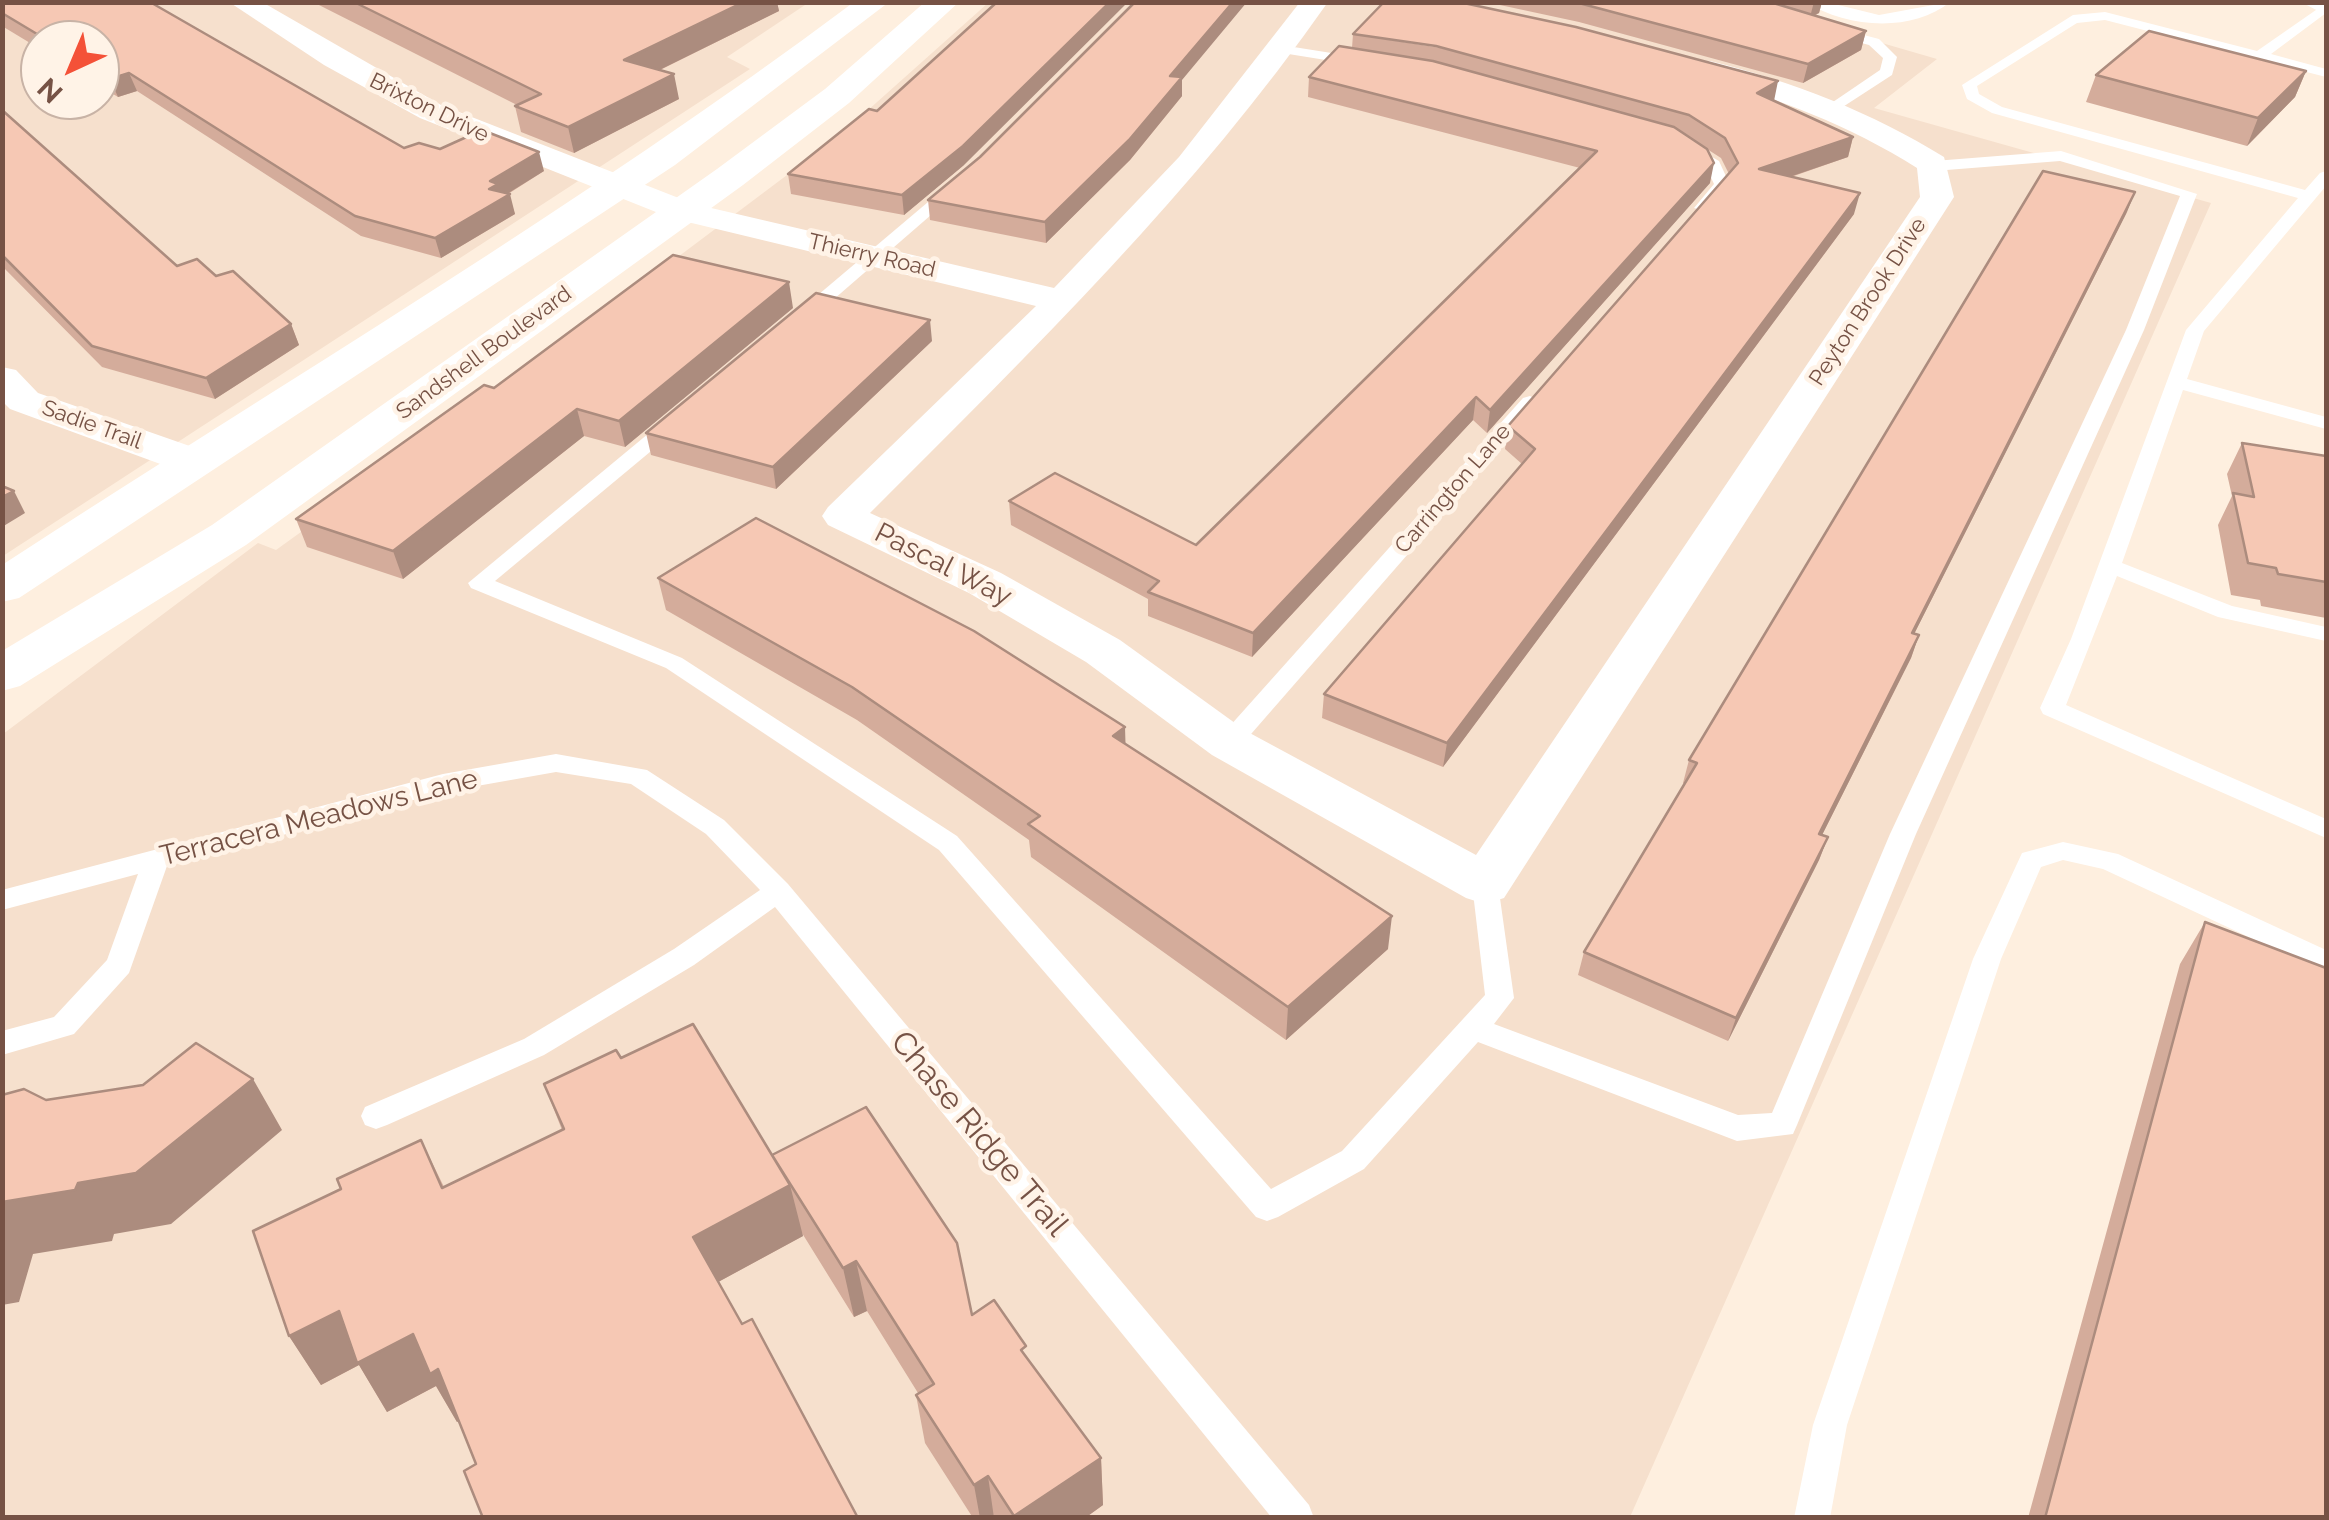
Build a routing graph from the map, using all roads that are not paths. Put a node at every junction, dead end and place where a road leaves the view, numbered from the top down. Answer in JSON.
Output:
{"nodes":[{"id":1,"x":242,"y":2,"type":"edge"},
{"id":2,"x":874,"y":2,"type":"edge"},
{"id":3,"x":944,"y":2,"type":"edge"},
{"id":4,"x":1315,"y":2,"type":"edge"},
{"id":5,"x":1812,"y":2,"type":"edge"},
{"id":6,"x":1944,"y":2,"type":"edge"},
{"id":7,"x":2314,"y":2,"type":"edge"},
{"id":8,"x":2326,"y":7,"type":"edge"},
{"id":9,"x":1817,"y":27,"type":"edge"},
{"id":10,"x":1280,"y":50,"type":"junction"},
{"id":11,"x":2259,"y":56,"type":"junction"},
{"id":12,"x":1667,"y":58,"type":"edge"},
{"id":13,"x":1376,"y":64,"type":"edge"},
{"id":14,"x":2326,"y":74,"type":"edge"},
{"id":15,"x":1835,"y":106,"type":"junction"},
{"id":16,"x":1659,"y":136,"type":"edge"},
{"id":17,"x":1934,"y":166,"type":"junction"},
{"id":18,"x":973,"y":171,"type":"edge"},
{"id":19,"x":2326,"y":176,"type":"edge"},
{"id":20,"x":629,"y":183,"type":"junction"},
{"id":21,"x":2309,"y":196,"type":"junction"},
{"id":22,"x":683,"y":211,"type":"junction"},
{"id":23,"x":1684,"y":229,"type":"edge"},
{"id":24,"x":875,"y":257,"type":"junction"},
{"id":25,"x":1062,"y":301,"type":"junction"},
{"id":26,"x":784,"y":332,"type":"edge"},
{"id":27,"x":2,"y":378,"type":"edge"},
{"id":28,"x":2176,"y":382,"type":"junction"},
{"id":29,"x":1540,"y":390,"type":"edge"},
{"id":30,"x":692,"y":407,"type":"edge"},
{"id":31,"x":2326,"y":424,"type":"edge"},
{"id":32,"x":189,"y":460,"type":"junction"},
{"id":33,"x":2108,"y":565,"type":"junction"},
{"id":34,"x":2,"y":587,"type":"edge"},
{"id":35,"x":2326,"y":634,"type":"edge"},
{"id":36,"x":2,"y":674,"type":"edge"},
{"id":37,"x":1229,"y":743,"type":"junction"},
{"id":38,"x":638,"y":776,"type":"joint"},
{"id":39,"x":2326,"y":829,"type":"edge"},
{"id":40,"x":156,"y":859,"type":"junction"},
{"id":41,"x":1485,"y":884,"type":"junction"},
{"id":42,"x":778,"y":891,"type":"junction"},
{"id":43,"x":2,"y":900,"type":"edge"},
{"id":44,"x":2326,"y":962,"type":"edge"},
{"id":45,"x":1472,"y":1028,"type":"junction"},
{"id":46,"x":2,"y":1042,"type":"edge"},
{"id":47,"x":376,"y":1116,"type":"dead end"},
{"id":48,"x":1296,"y":1518,"type":"edge"},
{"id":49,"x":1812,"y":1518,"type":"edge"}],
"edges":[{"from":1,"to":20,"type":"street","name":"Brixton Drive"},
{"from":2,"to":20,"type":"street"},
{"from":3,"to":22,"type":"street","name":"Sandshell Boulevard"},
{"from":4,"to":10,"type":"street","name":"Pascal Way"},
{"from":5,"to":6,"type":"lane"},
{"from":7,"to":8,"type":"street"},
{"from":8,"to":11,"type":"lane"},
{"from":9,"to":15,"type":"lane"},
{"from":10,"to":13,"type":"lane"},
{"from":10,"to":25,"type":"street","name":"Pascal Way"},
{"from":11,"to":14,"type":"lane"},
{"from":11,"to":21,"type":"lane"},
{"from":12,"to":15,"type":"street"},
{"from":15,"to":17,"type":"street"},
{"from":16,"to":23,"type":"lane"},
{"from":17,"to":41,"type":"street","name":"Peyton Brook Drive"},
{"from":17,"to":45,"type":"lane"},
{"from":18,"to":24,"type":"lane"},
{"from":19,"to":21,"type":"lane"},
{"from":20,"to":22,"type":"street","name":"Brixton Drive"},
{"from":20,"to":32,"type":"street"},
{"from":21,"to":28,"type":"lane"},
{"from":22,"to":24,"type":"street","name":"Thierry Road"},
{"from":22,"to":36,"type":"street","name":"Sandshell Boulevard"},
{"from":24,"to":25,"type":"street","name":"Thierry Road"},
{"from":24,"to":26,"type":"lane"},
{"from":25,"to":37,"type":"street","name":"Pascal Way"},
{"from":27,"to":32,"type":"street","name":"Sadie Trail"},
{"from":28,"to":31,"type":"lane"},
{"from":28,"to":33,"type":"lane"},
{"from":29,"to":37,"type":"lane","name":"Carrington Lane"},
{"from":30,"to":45,"type":"lane"},
{"from":32,"to":34,"type":"street"},
{"from":33,"to":35,"type":"lane"},
{"from":33,"to":39,"type":"lane"},
{"from":37,"to":41,"type":"street","name":"Pascal Way"},
{"from":38,"to":40,"type":"lane","name":"Terracera Meadows Lane"},
{"from":38,"to":42,"type":"lane","name":"Chase Ridge Trail"},
{"from":40,"to":43,"type":"lane","name":"Terracera Meadows Lane"},
{"from":40,"to":46,"type":"lane"},
{"from":41,"to":45,"type":"lane"},
{"from":42,"to":47,"type":"lane"},
{"from":42,"to":48,"type":"lane","name":"Chase Ridge Trail"},
{"from":44,"to":49,"type":"lane"}]}
